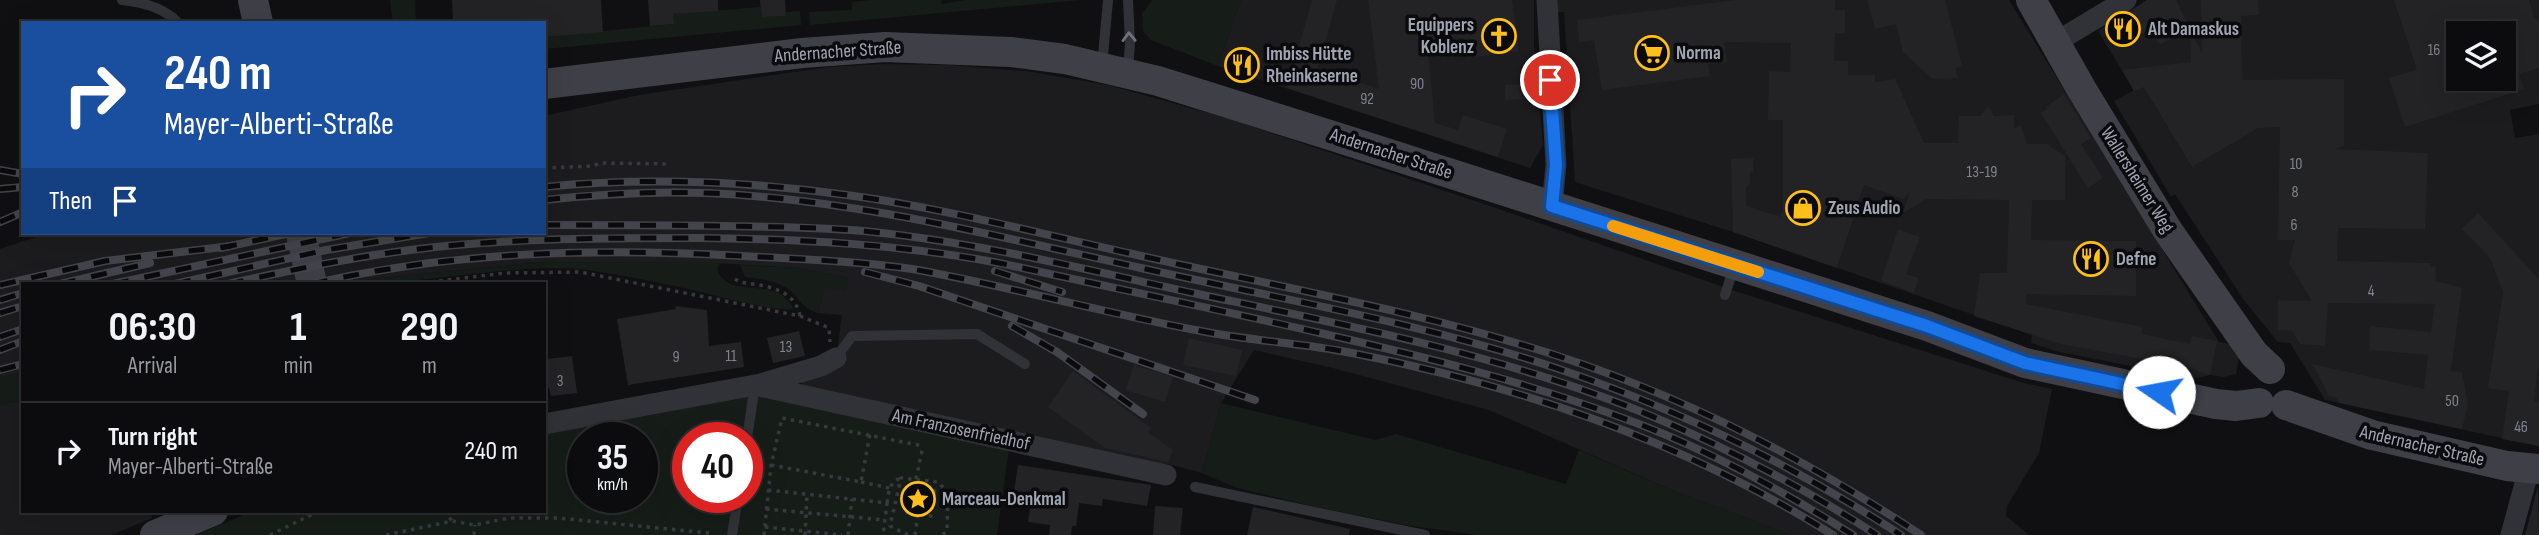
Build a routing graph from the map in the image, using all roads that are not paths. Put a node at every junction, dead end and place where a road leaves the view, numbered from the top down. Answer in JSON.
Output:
{"nodes":[{"id":1,"x":122,"y":0,"type":"edge"},
{"id":2,"x":253,"y":0,"type":"edge"},
{"id":3,"x":1127,"y":0,"type":"edge"},
{"id":4,"x":1547,"y":0,"type":"edge"},
{"id":5,"x":2031,"y":0,"type":"edge"},
{"id":6,"x":2126,"y":0,"type":"edge"},
{"id":7,"x":1108,"y":2,"type":"edge"},
{"id":8,"x":177,"y":21,"type":"edge"},
{"id":9,"x":258,"y":21,"type":"edge"},
{"id":10,"x":2056,"y":42,"type":"junction"},
{"id":11,"x":1115,"y":71,"type":"junction"},
{"id":12,"x":546,"y":84,"type":"edge"},
{"id":13,"x":1552,"y":206,"type":"junction"},
{"id":14,"x":301,"y":235,"type":"edge"},
{"id":15,"x":1735,"y":264,"type":"junction"},
{"id":16,"x":312,"y":282,"type":"edge"},
{"id":17,"x":1724,"y":295,"type":"dead end"},
{"id":18,"x":829,"y":362,"type":"joint"},
{"id":19,"x":1025,"y":364,"type":"dead end"},
{"id":20,"x":755,"y":385,"type":"junction"},
{"id":21,"x":2273,"y":388,"type":"junction"},
{"id":22,"x":749,"y":422,"type":"edge"},
{"id":23,"x":546,"y":424,"type":"edge"},
{"id":24,"x":2534,"y":469,"type":"edge"},
{"id":25,"x":1166,"y":475,"type":"dead end"},
{"id":26,"x":1195,"y":487,"type":"dead end"},
{"id":27,"x":208,"y":513,"type":"edge"},
{"id":28,"x":735,"y":513,"type":"edge"},
{"id":29,"x":155,"y":535,"type":"edge"},
{"id":30,"x":732,"y":535,"type":"edge"},
{"id":31,"x":1425,"y":535,"type":"edge"},
{"id":32,"x":2511,"y":535,"type":"edge"}],
"edges":[{"from":1,"to":8,"type":"lane"},
{"from":2,"to":9,"type":"street"},
{"from":3,"to":7,"type":"lane"},
{"from":11,"to":3,"type":"lane","one_way":true},
{"from":4,"to":13,"type":"street"},
{"from":5,"to":10,"type":"street","name":"Wallersheimer Weg"},
{"from":6,"to":10,"type":"street"},
{"from":7,"to":11,"type":"lane"},
{"from":10,"to":21,"type":"street","name":"Wallersheimer Weg"},
{"from":11,"to":12,"type":"street","name":"Andernacher Straße"},
{"from":11,"to":13,"type":"street","name":"Andernacher Straße"},
{"from":13,"to":15,"type":"street","name":"Andernacher Straße"},
{"from":14,"to":16,"type":"street"},
{"from":15,"to":17,"type":"lane"},
{"from":15,"to":21,"type":"street","name":"Andernacher Straße"},
{"from":18,"to":19,"type":"lane"},
{"from":18,"to":20,"type":"street","name":"Am Franzosenfriedhof"},
{"from":20,"to":22,"type":"lane"},
{"from":20,"to":23,"type":"street","name":"Am Franzosenfriedhof"},
{"from":20,"to":25,"type":"street","name":"Am Franzosenfriedhof"},
{"from":21,"to":24,"type":"street","name":"Andernacher Straße"},
{"from":24,"to":32,"type":"street"},
{"from":26,"to":31,"type":"lane"},
{"from":27,"to":29,"type":"street"},
{"from":28,"to":30,"type":"lane"}]}
